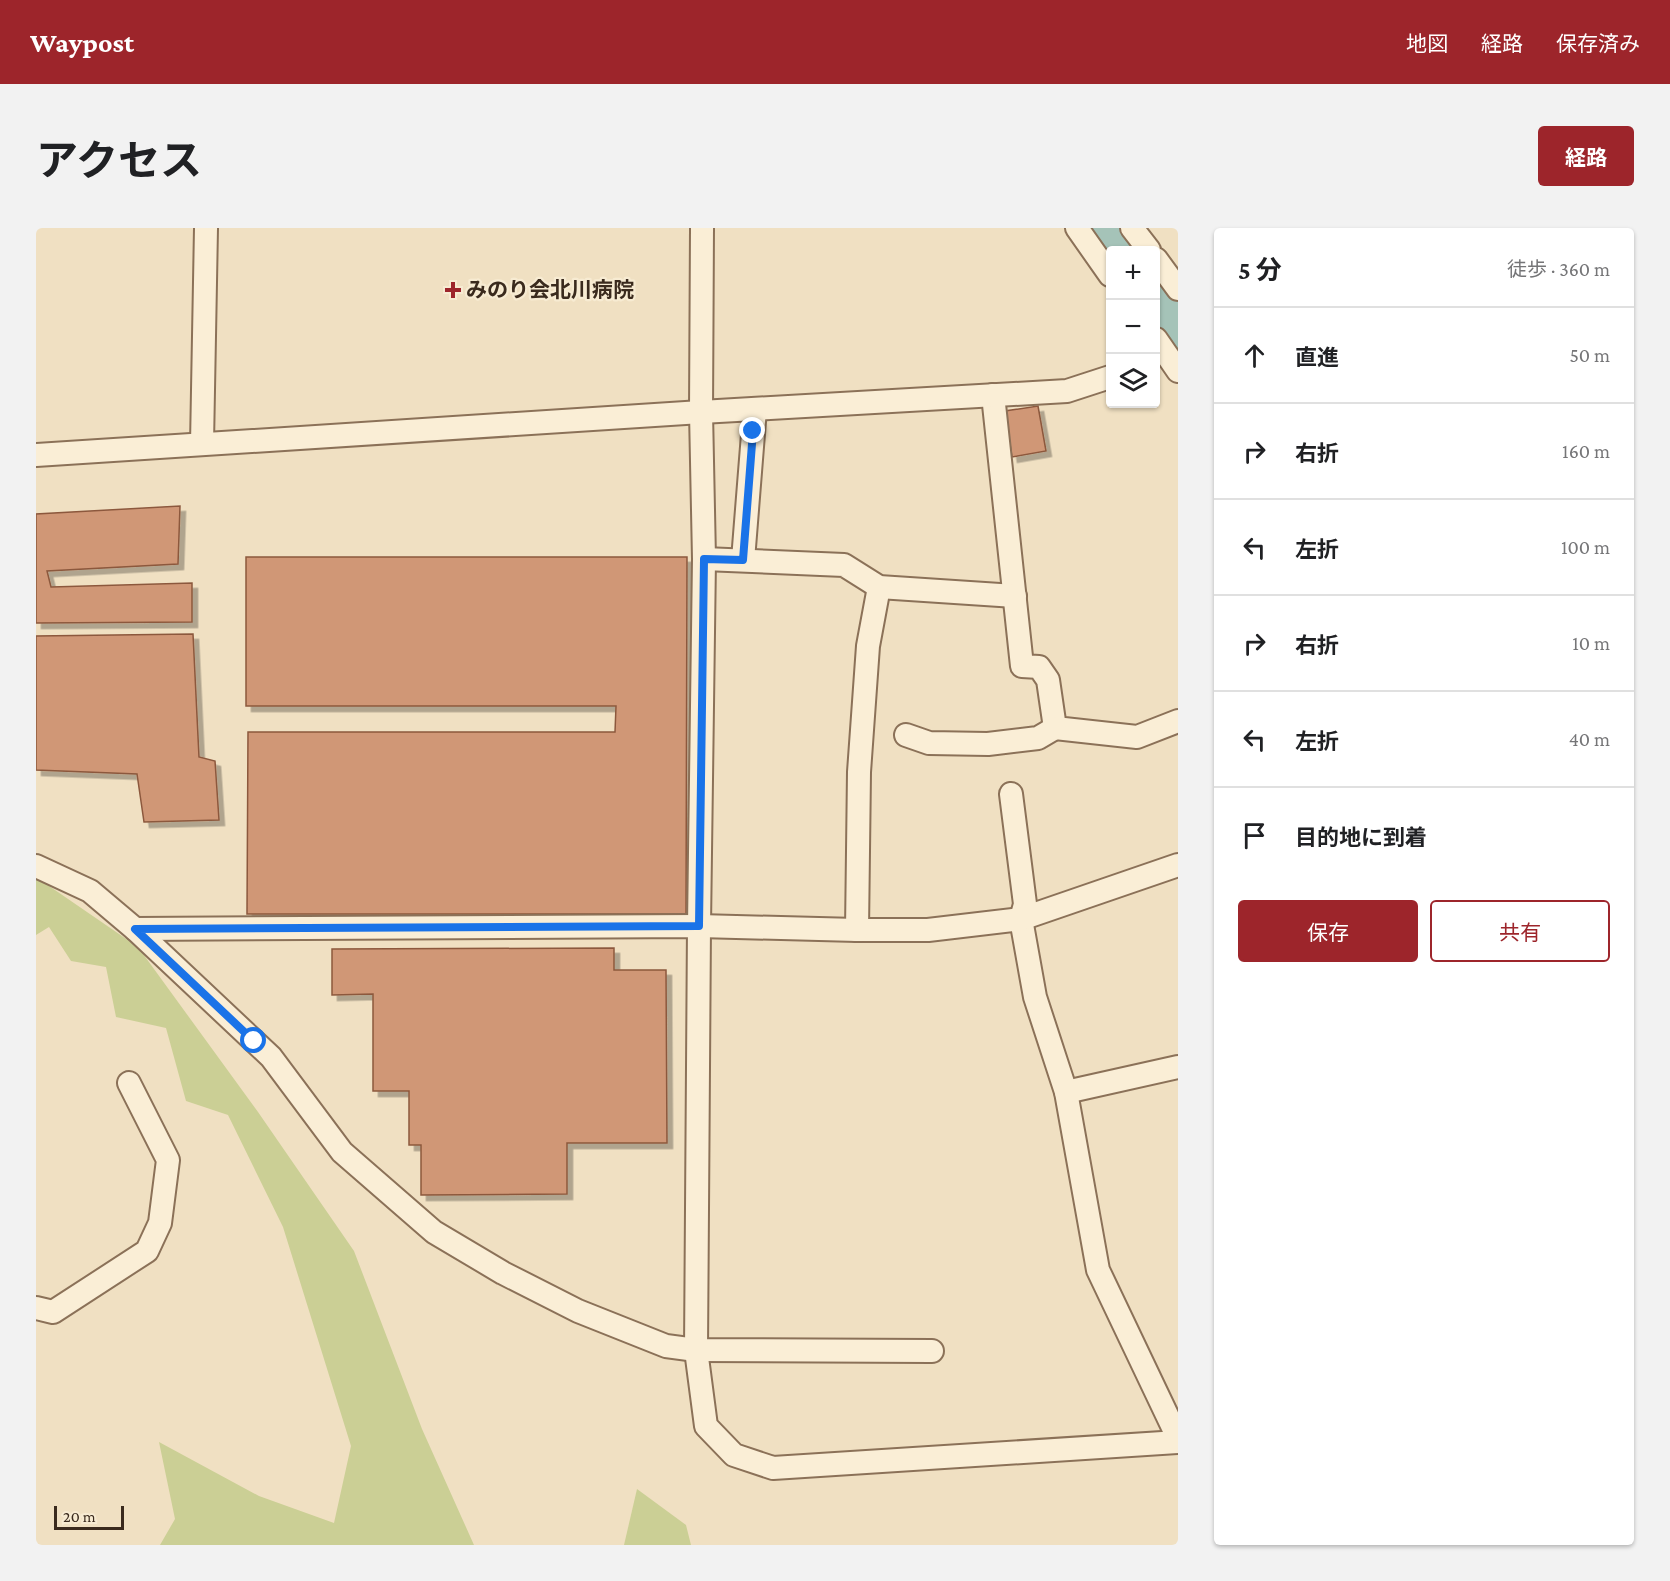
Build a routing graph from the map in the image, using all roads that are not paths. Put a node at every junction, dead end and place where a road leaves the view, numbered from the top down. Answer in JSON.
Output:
{"nodes":[{"id":1,"x":206,"y":228,"type":"edge"},
{"id":2,"x":702,"y":228,"type":"edge"},
{"id":3,"x":1077,"y":228,"type":"edge"},
{"id":4,"x":1132,"y":228,"type":"edge"},
{"id":5,"x":1146,"y":246,"type":"edge"},
{"id":6,"x":1160,"y":266,"type":"edge"},
{"id":7,"x":1106,"y":269,"type":"edge"},
{"id":8,"x":1178,"y":289,"type":"edge"},
{"id":9,"x":1160,"y":347,"type":"edge"},
{"id":10,"x":1170,"y":362,"type":"edge"},
{"id":11,"x":1106,"y":378,"type":"edge"},
{"id":12,"x":993,"y":395,"type":"junction"},
{"id":13,"x":755,"y":409,"type":"junction"},
{"id":14,"x":701,"y":412,"type":"junction"},
{"id":15,"x":202,"y":444,"type":"junction"},
{"id":16,"x":36,"y":455,"type":"edge"},
{"id":17,"x":704,"y":559,"type":"junction"},
{"id":18,"x":743,"y":560,"type":"junction"},
{"id":19,"x":879,"y":587,"type":"junction"},
{"id":20,"x":1015,"y":596,"type":"junction"},
{"id":21,"x":1178,"y":721,"type":"edge"},
{"id":22,"x":1055,"y":728,"type":"junction"},
{"id":23,"x":906,"y":735,"type":"dead end"},
{"id":24,"x":1011,"y":794,"type":"dead end"},
{"id":25,"x":1178,"y":865,"type":"edge"},
{"id":26,"x":36,"y":866,"type":"edge"},
{"id":27,"x":1022,"y":919,"type":"junction"},
{"id":28,"x":699,"y":926,"type":"junction"},
{"id":29,"x":135,"y":929,"type":"junction"},
{"id":30,"x":857,"y":930,"type":"junction"},
{"id":31,"x":1178,"y":1067,"type":"edge"},
{"id":32,"x":129,"y":1083,"type":"dead end"},
{"id":33,"x":1066,"y":1092,"type":"junction"},
{"id":34,"x":36,"y":1308,"type":"edge"},
{"id":35,"x":696,"y":1350,"type":"junction"},
{"id":36,"x":932,"y":1351,"type":"dead end"},
{"id":37,"x":1178,"y":1440,"type":"edge"}],
"edges":[{"from":1,"to":15,"type":"street"},
{"from":2,"to":14,"type":"street"},
{"from":3,"to":7,"type":"street"},
{"from":4,"to":5,"type":"street"},
{"from":6,"to":8,"type":"street"},
{"from":9,"to":10,"type":"street"},
{"from":11,"to":12,"type":"street"},
{"from":12,"to":13,"type":"street"},
{"from":12,"to":20,"type":"street"},
{"from":13,"to":14,"type":"street"},
{"from":13,"to":18,"type":"street"},
{"from":14,"to":15,"type":"street"},
{"from":14,"to":17,"type":"street"},
{"from":15,"to":16,"type":"street"},
{"from":17,"to":18,"type":"street"},
{"from":17,"to":28,"type":"street"},
{"from":18,"to":19,"type":"street"},
{"from":19,"to":20,"type":"street"},
{"from":19,"to":30,"type":"street"},
{"from":20,"to":22,"type":"street"},
{"from":21,"to":22,"type":"street"},
{"from":22,"to":23,"type":"street"},
{"from":24,"to":27,"type":"street"},
{"from":25,"to":27,"type":"street"},
{"from":26,"to":29,"type":"street"},
{"from":27,"to":30,"type":"street"},
{"from":27,"to":33,"type":"street"},
{"from":28,"to":29,"type":"street"},
{"from":28,"to":30,"type":"street"},
{"from":28,"to":35,"type":"street"},
{"from":29,"to":35,"type":"street"},
{"from":31,"to":33,"type":"street"},
{"from":32,"to":34,"type":"street"},
{"from":33,"to":37,"type":"street"},
{"from":35,"to":36,"type":"street"},
{"from":35,"to":37,"type":"street"}]}
